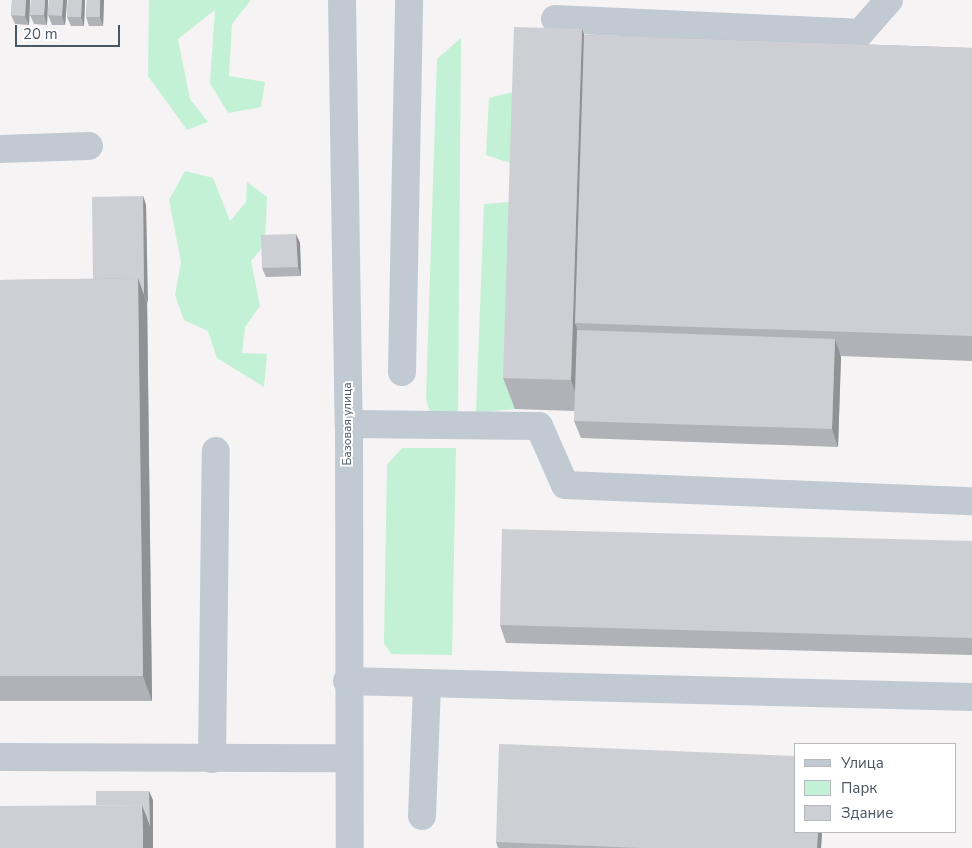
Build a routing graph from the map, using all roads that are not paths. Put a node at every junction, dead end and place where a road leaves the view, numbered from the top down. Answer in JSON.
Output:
{"nodes":[{"id":1,"x":342,"y":0,"type":"edge"},
{"id":2,"x":410,"y":0,"type":"edge"},
{"id":3,"x":890,"y":0,"type":"edge"},
{"id":4,"x":555,"y":20,"type":"dead end"},
{"id":5,"x":89,"y":146,"type":"dead end"},
{"id":6,"x":0,"y":149,"type":"edge"},
{"id":7,"x":402,"y":372,"type":"dead end"},
{"id":8,"x":348,"y":424,"type":"junction"},
{"id":9,"x":216,"y":451,"type":"dead end"},
{"id":10,"x":972,"y":502,"type":"edge"},
{"id":11,"x":347,"y":681,"type":"junction"},
{"id":12,"x":427,"y":683,"type":"junction"},
{"id":13,"x":972,"y":697,"type":"edge"},
{"id":14,"x":0,"y":757,"type":"edge"},
{"id":15,"x":348,"y":758,"type":"junction"},
{"id":16,"x":212,"y":759,"type":"junction"},
{"id":17,"x":422,"y":816,"type":"dead end"},
{"id":18,"x":350,"y":848,"type":"edge"}],
"edges":[{"from":1,"to":8,"type":"street","name":"Базовая улица"},
{"from":2,"to":7,"type":"street"},
{"from":3,"to":4,"type":"street"},
{"from":5,"to":6,"type":"street"},
{"from":8,"to":10,"type":"street"},
{"from":8,"to":11,"type":"street","name":"Базовая улица"},
{"from":9,"to":16,"type":"street"},
{"from":11,"to":12,"type":"street"},
{"from":11,"to":15,"type":"street","name":"Базовая улица"},
{"from":12,"to":13,"type":"street"},
{"from":12,"to":17,"type":"street"},
{"from":14,"to":16,"type":"street"},
{"from":15,"to":16,"type":"street"},
{"from":15,"to":18,"type":"street","name":"Базовая улица"}]}
